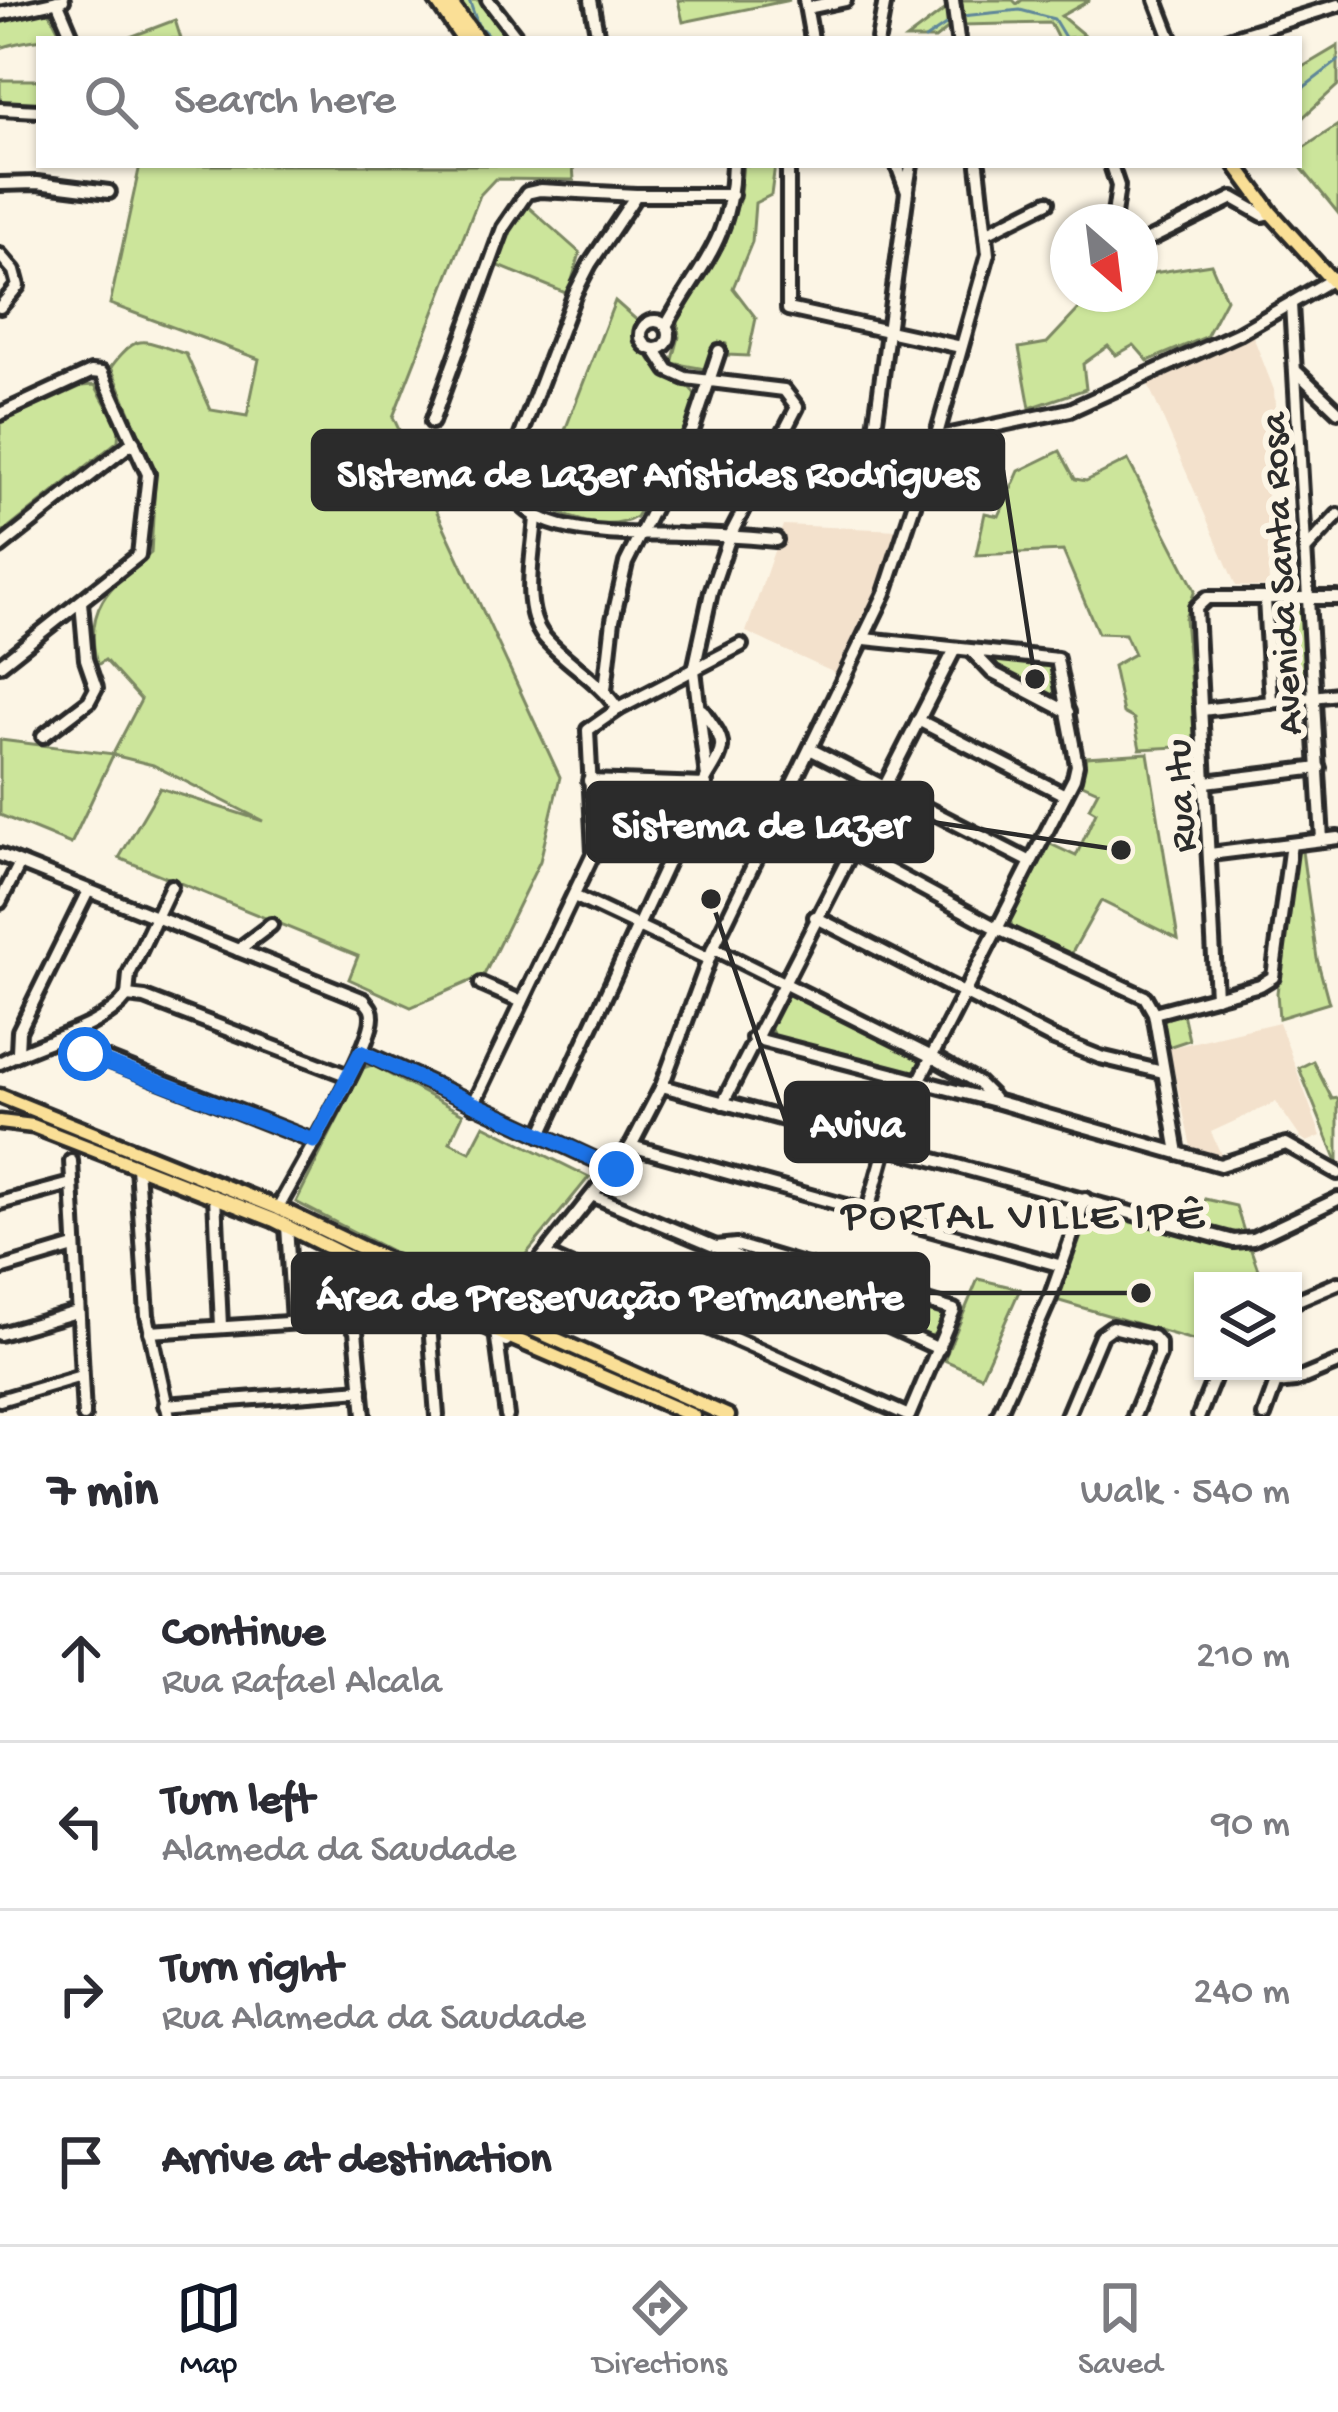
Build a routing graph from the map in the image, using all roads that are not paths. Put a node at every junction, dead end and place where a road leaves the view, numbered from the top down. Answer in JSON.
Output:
{"nodes":[{"id":1,"x":436,"y":0,"type":"edge"},
{"id":2,"x":448,"y":0,"type":"edge"},
{"id":3,"x":488,"y":0,"type":"edge"},
{"id":4,"x":591,"y":0,"type":"edge"},
{"id":5,"x":844,"y":0,"type":"edge"},
{"id":6,"x":885,"y":0,"type":"edge"},
{"id":7,"x":1156,"y":0,"type":"edge"},
{"id":8,"x":60,"y":1,"type":"edge"},
{"id":9,"x":806,"y":4,"type":"edge"},
{"id":10,"x":953,"y":4,"type":"edge"},
{"id":11,"x":1338,"y":5,"type":"edge"},
{"id":12,"x":0,"y":14,"type":"edge"},
{"id":13,"x":72,"y":36,"type":"edge"},
{"id":14,"x":461,"y":36,"type":"edge"},
{"id":15,"x":475,"y":36,"type":"edge"},
{"id":16,"x":516,"y":36,"type":"edge"},
{"id":17,"x":597,"y":36,"type":"edge"},
{"id":18,"x":811,"y":36,"type":"edge"},
{"id":19,"x":879,"y":36,"type":"edge"},
{"id":20,"x":958,"y":36,"type":"edge"},
{"id":21,"x":1170,"y":36,"type":"edge"},
{"id":22,"x":1238,"y":36,"type":"edge"},
{"id":23,"x":0,"y":109,"type":"edge"},
{"id":24,"x":36,"y":111,"type":"edge"},
{"id":25,"x":733,"y":168,"type":"edge"},
{"id":26,"x":788,"y":168,"type":"edge"},
{"id":27,"x":898,"y":168,"type":"edge"},
{"id":28,"x":913,"y":168,"type":"edge"},
{"id":29,"x":978,"y":168,"type":"edge"},
{"id":30,"x":1112,"y":168,"type":"edge"},
{"id":31,"x":1238,"y":168,"type":"edge"},
{"id":32,"x":0,"y":184,"type":"edge"},
{"id":33,"x":109,"y":192,"type":"dead end"},
{"id":34,"x":907,"y":192,"type":"junction"},
{"id":35,"x":636,"y":195,"type":"junction"},
{"id":36,"x":732,"y":195,"type":"junction"},
{"id":37,"x":1048,"y":202,"type":"dead end"},
{"id":38,"x":1116,"y":204,"type":"edge"},
{"id":39,"x":1271,"y":213,"type":"junction"},
{"id":40,"x":986,"y":233,"type":"junction"},
{"id":41,"x":1158,"y":235,"type":"edge"},
{"id":42,"x":0,"y":255,"type":"edge"},
{"id":43,"x":1336,"y":281,"type":"edge"},
{"id":44,"x":1291,"y":304,"type":"junction"},
{"id":45,"x":0,"y":307,"type":"edge"},
{"id":46,"x":666,"y":326,"type":"junction"},
{"id":47,"x":888,"y":332,"type":"junction"},
{"id":48,"x":961,"y":347,"type":"junction"},
{"id":49,"x":655,"y":350,"type":"junction"},
{"id":50,"x":719,"y":351,"type":"dead end"},
{"id":51,"x":1296,"y":371,"type":"junction"},
{"id":52,"x":710,"y":380,"type":"junction"},
{"id":53,"x":1338,"y":411,"type":"edge"},
{"id":54,"x":0,"y":414,"type":"edge"},
{"id":55,"x":431,"y":422,"type":"dead end"},
{"id":56,"x":936,"y":438,"type":"junction"},
{"id":57,"x":134,"y":442,"type":"junction"},
{"id":58,"x":917,"y":496,"type":"junction"},
{"id":59,"x":536,"y":517,"type":"junction"},
{"id":60,"x":1337,"y":517,"type":"edge"},
{"id":61,"x":640,"y":534,"type":"junction"},
{"id":62,"x":730,"y":536,"type":"junction"},
{"id":63,"x":776,"y":540,"type":"dead end"},
{"id":64,"x":0,"y":547,"type":"edge"},
{"id":65,"x":1307,"y":548,"type":"junction"},
{"id":66,"x":1265,"y":598,"type":"junction"},
{"id":67,"x":1311,"y":598,"type":"junction"},
{"id":68,"x":1338,"y":598,"type":"edge"},
{"id":69,"x":81,"y":602,"type":"junction"},
{"id":70,"x":865,"y":639,"type":"junction"},
{"id":71,"x":741,"y":645,"type":"dead end"},
{"id":72,"x":955,"y":649,"type":"junction"},
{"id":73,"x":972,"y":651,"type":"junction"},
{"id":74,"x":0,"y":664,"type":"edge"},
{"id":75,"x":694,"y":670,"type":"junction"},
{"id":76,"x":605,"y":690,"type":"junction"},
{"id":77,"x":1338,"y":694,"type":"edge"},
{"id":78,"x":1316,"y":697,"type":"junction"},
{"id":79,"x":1271,"y":702,"type":"junction"},
{"id":80,"x":700,"y":707,"type":"junction"},
{"id":81,"x":617,"y":710,"type":"junction"},
{"id":82,"x":1202,"y":710,"type":"junction"},
{"id":83,"x":1068,"y":712,"type":"junction"},
{"id":84,"x":918,"y":720,"type":"junction"},
{"id":85,"x":43,"y":736,"type":"dead end"},
{"id":86,"x":810,"y":748,"type":"junction"},
{"id":87,"x":1319,"y":768,"type":"junction"},
{"id":88,"x":590,"y":781,"type":"junction"},
{"id":89,"x":706,"y":781,"type":"junction"},
{"id":90,"x":1206,"y":782,"type":"junction"},
{"id":91,"x":884,"y":785,"type":"junction"},
{"id":92,"x":1065,"y":795,"type":"junction"},
{"id":93,"x":1338,"y":838,"type":"edge"},
{"id":94,"x":1322,"y":840,"type":"junction"},
{"id":95,"x":1291,"y":844,"type":"junction"},
{"id":96,"x":850,"y":850,"type":"junction"},
{"id":97,"x":1210,"y":854,"type":"junction"},
{"id":98,"x":0,"y":855,"type":"edge"},
{"id":99,"x":1029,"y":861,"type":"junction"},
{"id":100,"x":19,"y":865,"type":"junction"},
{"id":101,"x":171,"y":886,"type":"dead end"},
{"id":102,"x":88,"y":891,"type":"junction"},
{"id":103,"x":574,"y":896,"type":"junction"},
{"id":104,"x":0,"y":902,"type":"edge"},
{"id":105,"x":156,"y":917,"type":"junction"},
{"id":106,"x":815,"y":917,"type":"junction"},
{"id":107,"x":272,"y":925,"type":"dead end"},
{"id":108,"x":639,"y":927,"type":"junction"},
{"id":109,"x":996,"y":928,"type":"junction"},
{"id":110,"x":238,"y":950,"type":"junction"},
{"id":111,"x":710,"y":953,"type":"junction"},
{"id":112,"x":782,"y":982,"type":"junction"},
{"id":113,"x":481,"y":984,"type":"dead end"},
{"id":114,"x":964,"y":993,"type":"junction"},
{"id":115,"x":127,"y":995,"type":"junction"},
{"id":116,"x":1216,"y":997,"type":"junction"},
{"id":117,"x":522,"y":1002,"type":"junction"},
{"id":118,"x":1154,"y":1012,"type":"junction"},
{"id":119,"x":753,"y":1038,"type":"junction"},
{"id":120,"x":55,"y":1040,"type":"junction"},
{"id":121,"x":18,"y":1051,"type":"junction"},
{"id":122,"x":361,"y":1052,"type":"junction"},
{"id":123,"x":932,"y":1057,"type":"junction"},
{"id":124,"x":0,"y":1063,"type":"edge"},
{"id":125,"x":1163,"y":1072,"type":"junction"},
{"id":126,"x":349,"y":1076,"type":"junction"},
{"id":127,"x":919,"y":1082,"type":"junction"},
{"id":128,"x":662,"y":1086,"type":"junction"},
{"id":129,"x":1,"y":1096,"type":"edge"},
{"id":130,"x":995,"y":1101,"type":"junction"},
{"id":131,"x":723,"y":1103,"type":"junction"},
{"id":132,"x":473,"y":1105,"type":"junction"},
{"id":133,"x":0,"y":1118,"type":"edge"},
{"id":134,"x":541,"y":1136,"type":"junction"},
{"id":135,"x":63,"y":1139,"type":"junction"},
{"id":136,"x":314,"y":1141,"type":"junction"},
{"id":137,"x":631,"y":1146,"type":"junction"},
{"id":138,"x":886,"y":1146,"type":"junction"},
{"id":139,"x":83,"y":1147,"type":"junction"},
{"id":140,"x":1178,"y":1153,"type":"junction"},
{"id":141,"x":71,"y":1161,"type":"junction"},
{"id":142,"x":137,"y":1167,"type":"junction"},
{"id":143,"x":616,"y":1169,"type":"junction"},
{"id":144,"x":1338,"y":1173,"type":"edge"},
{"id":145,"x":71,"y":1184,"type":"junction"},
{"id":146,"x":214,"y":1196,"type":"junction"},
{"id":147,"x":594,"y":1196,"type":"junction"},
{"id":148,"x":1085,"y":1199,"type":"junction"},
{"id":149,"x":1338,"y":1199,"type":"edge"},
{"id":150,"x":0,"y":1203,"type":"edge"},
{"id":151,"x":278,"y":1208,"type":"junction"},
{"id":152,"x":868,"y":1210,"type":"junction"},
{"id":153,"x":287,"y":1226,"type":"junction"},
{"id":154,"x":716,"y":1246,"type":"junction"},
{"id":155,"x":74,"y":1247,"type":"junction"},
{"id":156,"x":545,"y":1255,"type":"junction"},
{"id":157,"x":1062,"y":1266,"type":"junction"},
{"id":158,"x":0,"y":1269,"type":"edge"},
{"id":159,"x":1338,"y":1283,"type":"edge"},
{"id":160,"x":428,"y":1298,"type":"junction"},
{"id":161,"x":1302,"y":1298,"type":"edge"},
{"id":162,"x":77,"y":1312,"type":"junction"},
{"id":163,"x":503,"y":1316,"type":"junction"},
{"id":164,"x":293,"y":1321,"type":"junction"},
{"id":165,"x":221,"y":1326,"type":"junction"},
{"id":166,"x":150,"y":1332,"type":"junction"},
{"id":167,"x":501,"y":1332,"type":"junction"},
{"id":168,"x":0,"y":1334,"type":"edge"},
{"id":169,"x":939,"y":1349,"type":"junction"},
{"id":170,"x":1338,"y":1363,"type":"edge"},
{"id":171,"x":81,"y":1376,"type":"junction"},
{"id":172,"x":1213,"y":1380,"type":"edge"},
{"id":173,"x":1273,"y":1380,"type":"edge"},
{"id":174,"x":1276,"y":1384,"type":"junction"},
{"id":175,"x":362,"y":1390,"type":"junction"},
{"id":176,"x":0,"y":1400,"type":"edge"},
{"id":177,"x":167,"y":1410,"type":"edge"},
{"id":178,"x":83,"y":1416,"type":"edge"},
{"id":179,"x":364,"y":1416,"type":"edge"},
{"id":180,"x":437,"y":1416,"type":"edge"},
{"id":181,"x":507,"y":1416,"type":"edge"},
{"id":182,"x":693,"y":1416,"type":"edge"},
{"id":183,"x":728,"y":1416,"type":"edge"},
{"id":184,"x":909,"y":1416,"type":"edge"},
{"id":185,"x":998,"y":1416,"type":"edge"},
{"id":186,"x":1067,"y":1416,"type":"edge"},
{"id":187,"x":1134,"y":1416,"type":"edge"},
{"id":188,"x":1199,"y":1416,"type":"edge"},
{"id":189,"x":1264,"y":1416,"type":"edge"}],
"edges":[{"from":1,"to":14,"type":"main road"},
{"from":2,"to":15,"type":"main road"},
{"from":3,"to":16,"type":"street"},
{"from":4,"to":17,"type":"street"},
{"from":5,"to":9,"type":"street"},
{"from":6,"to":19,"type":"street"},
{"from":7,"to":21,"type":"street"},
{"from":8,"to":12,"type":"street"},
{"from":8,"to":13,"type":"street"},
{"from":9,"to":18,"type":"street"},
{"from":10,"to":20,"type":"street"},
{"from":11,"to":22,"type":"street"},
{"from":23,"to":24,"type":"street"},
{"from":25,"to":36,"type":"street"},
{"from":26,"to":47,"type":"street"},
{"from":27,"to":34,"type":"street"},
{"from":28,"to":34,"type":"street"},
{"from":29,"to":40,"type":"street"},
{"from":30,"to":38,"type":"street"},
{"from":31,"to":39,"type":"main road"},
{"from":32,"to":33,"type":"street"},
{"from":34,"to":47,"type":"street"},
{"from":35,"to":36,"type":"street"},
{"from":35,"to":55,"type":"street"},
{"from":35,"to":59,"type":"street"},
{"from":36,"to":46,"type":"street"},
{"from":37,"to":40,"type":"street"},
{"from":39,"to":41,"type":"street"},
{"from":39,"to":43,"type":"main road"},
{"from":40,"to":48,"type":"street"},
{"from":42,"to":45,"type":"street"},
{"from":43,"to":44,"type":"street"},
{"from":44,"to":51,"type":"street","name":"Avenida Santa Rosa"},
{"from":44,"to":56,"type":"street"},
{"from":46,"to":49,"type":"street"},
{"from":46,"to":49,"type":"street"},
{"from":47,"to":48,"type":"street"},
{"from":47,"to":58,"type":"street"},
{"from":48,"to":56,"type":"street"},
{"from":49,"to":52,"type":"street"},
{"from":50,"to":52,"type":"street"},
{"from":51,"to":53,"type":"street"},
{"from":51,"to":65,"type":"street","name":"Avenida Santa Rosa"},
{"from":52,"to":61,"type":"street"},
{"from":52,"to":62,"type":"street"},
{"from":54,"to":57,"type":"street"},
{"from":56,"to":58,"type":"street"},
{"from":57,"to":64,"type":"street"},
{"from":57,"to":69,"type":"street"},
{"from":58,"to":70,"type":"street"},
{"from":59,"to":61,"type":"street"},
{"from":59,"to":76,"type":"street"},
{"from":60,"to":65,"type":"street"},
{"from":61,"to":62,"type":"street"},
{"from":61,"to":76,"type":"street"},
{"from":62,"to":63,"type":"street"},
{"from":62,"to":75,"type":"street"},
{"from":65,"to":67,"type":"street","name":"Avenida Santa Rosa"},
{"from":66,"to":67,"type":"street"},
{"from":66,"to":79,"type":"street"},
{"from":66,"to":82,"type":"street","name":"Rua Itu"},
{"from":67,"to":68,"type":"street"},
{"from":67,"to":78,"type":"street","name":"Avenida Santa Rosa"},
{"from":69,"to":74,"type":"street"},
{"from":69,"to":85,"type":"street"},
{"from":70,"to":72,"type":"street"},
{"from":70,"to":86,"type":"street"},
{"from":71,"to":75,"type":"street"},
{"from":72,"to":73,"type":"street"},
{"from":72,"to":84,"type":"street"},
{"from":73,"to":83,"type":"street"},
{"from":73,"to":83,"type":"street"},
{"from":75,"to":80,"type":"street"},
{"from":75,"to":81,"type":"street"},
{"from":76,"to":81,"type":"street"},
{"from":77,"to":78,"type":"street"},
{"from":78,"to":79,"type":"street"},
{"from":78,"to":87,"type":"street","name":"Avenida Santa Rosa"},
{"from":79,"to":82,"type":"street"},
{"from":80,"to":89,"type":"street"},
{"from":80,"to":89,"type":"street"},
{"from":81,"to":88,"type":"street"},
{"from":82,"to":90,"type":"street","name":"Rua Itu"},
{"from":83,"to":92,"type":"street"},
{"from":84,"to":91,"type":"street"},
{"from":84,"to":92,"type":"street"},
{"from":86,"to":91,"type":"street"},
{"from":86,"to":111,"type":"street"},
{"from":87,"to":90,"type":"street"},
{"from":87,"to":94,"type":"street","name":"Avenida Santa Rosa"},
{"from":88,"to":89,"type":"street"},
{"from":88,"to":103,"type":"street"},
{"from":89,"to":108,"type":"street"},
{"from":90,"to":97,"type":"street","name":"Rua Itu"},
{"from":91,"to":96,"type":"street"},
{"from":91,"to":99,"type":"street"},
{"from":92,"to":99,"type":"street"},
{"from":93,"to":94,"type":"street"},
{"from":94,"to":95,"type":"street"},
{"from":95,"to":97,"type":"street"},
{"from":95,"to":116,"type":"street"},
{"from":96,"to":106,"type":"street"},
{"from":96,"to":109,"type":"street"},
{"from":97,"to":116,"type":"street","name":"Rua Itu"},
{"from":98,"to":100,"type":"street"},
{"from":99,"to":109,"type":"street"},
{"from":100,"to":102,"type":"street"},
{"from":100,"to":104,"type":"street"},
{"from":101,"to":105,"type":"street"},
{"from":102,"to":105,"type":"street"},
{"from":102,"to":121,"type":"street"},
{"from":103,"to":108,"type":"street"},
{"from":103,"to":117,"type":"street"},
{"from":105,"to":110,"type":"street"},
{"from":105,"to":115,"type":"street"},
{"from":106,"to":112,"type":"street"},
{"from":106,"to":114,"type":"street"},
{"from":107,"to":110,"type":"street"},
{"from":108,"to":111,"type":"street"},
{"from":108,"to":134,"type":"street"},
{"from":109,"to":114,"type":"street"},
{"from":109,"to":118,"type":"street"},
{"from":110,"to":122,"type":"street"},
{"from":111,"to":112,"type":"street"},
{"from":111,"to":128,"type":"street"},
{"from":112,"to":119,"type":"street"},
{"from":112,"to":123,"type":"street"},
{"from":113,"to":117,"type":"street"},
{"from":114,"to":123,"type":"street"},
{"from":114,"to":125,"type":"street"},
{"from":115,"to":120,"type":"street"},
{"from":115,"to":126,"type":"street"},
{"from":116,"to":118,"type":"street"},
{"from":117,"to":132,"type":"street"},
{"from":118,"to":125,"type":"street"},
{"from":119,"to":127,"type":"street"},
{"from":119,"to":131,"type":"street"},
{"from":120,"to":121,"type":"street"},
{"from":120,"to":136,"type":"street"},
{"from":121,"to":124,"type":"street"},
{"from":122,"to":126,"type":"street"},
{"from":122,"to":132,"type":"street"},
{"from":123,"to":127,"type":"street"},
{"from":123,"to":130,"type":"street"},
{"from":125,"to":140,"type":"street"},
{"from":126,"to":136,"type":"street"},
{"from":127,"to":130,"type":"street"},
{"from":127,"to":138,"type":"street"},
{"from":128,"to":131,"type":"street"},
{"from":128,"to":137,"type":"street"},
{"from":129,"to":133,"type":"main road"},
{"from":129,"to":151,"type":"main road"},
{"from":130,"to":140,"type":"street"},
{"from":131,"to":138,"type":"street"},
{"from":132,"to":134,"type":"street"},
{"from":133,"to":135,"type":"main road"},
{"from":134,"to":143,"type":"street"},
{"from":135,"to":139,"type":"main road"},
{"from":135,"to":141,"type":"street"},
{"from":136,"to":151,"type":"street"},
{"from":137,"to":143,"type":"street"},
{"from":137,"to":152,"type":"street"},
{"from":138,"to":148,"type":"street"},
{"from":138,"to":152,"type":"street"},
{"from":139,"to":141,"type":"street"},
{"from":139,"to":142,"type":"main road"},
{"from":140,"to":144,"type":"street"},
{"from":141,"to":145,"type":"street"},
{"from":142,"to":146,"type":"main road"},
{"from":142,"to":166,"type":"street"},
{"from":143,"to":147,"type":"street"},
{"from":145,"to":150,"type":"street"},
{"from":145,"to":155,"type":"street"},
{"from":146,"to":153,"type":"main road"},
{"from":146,"to":165,"type":"street"},
{"from":147,"to":154,"type":"street"},
{"from":147,"to":156,"type":"street"},
{"from":148,"to":149,"type":"street"},
{"from":148,"to":157,"type":"street"},
{"from":151,"to":163,"type":"main road"},
{"from":152,"to":157,"type":"street"},
{"from":153,"to":160,"type":"main road"},
{"from":153,"to":164,"type":"street"},
{"from":154,"to":169,"type":"street"},
{"from":154,"to":169,"type":"street"},
{"from":155,"to":158,"type":"street"},
{"from":155,"to":162,"type":"street"},
{"from":156,"to":163,"type":"street"},
{"from":156,"to":184,"type":"street"},
{"from":157,"to":185,"type":"street"},
{"from":159,"to":161,"type":"street"},
{"from":160,"to":167,"type":"main road"},
{"from":160,"to":180,"type":"street"},
{"from":162,"to":168,"type":"street"},
{"from":162,"to":171,"type":"street"},
{"from":163,"to":167,"type":"street"},
{"from":163,"to":183,"type":"main road"},
{"from":164,"to":165,"type":"street"},
{"from":164,"to":175,"type":"street"},
{"from":165,"to":166,"type":"street"},
{"from":166,"to":177,"type":"street"},
{"from":167,"to":181,"type":"street"},
{"from":167,"to":182,"type":"main road"},
{"from":169,"to":184,"type":"street"},
{"from":170,"to":174,"type":"street"},
{"from":171,"to":176,"type":"street"},
{"from":171,"to":178,"type":"street"},
{"from":172,"to":188,"type":"street"},
{"from":173,"to":174,"type":"street"},
{"from":174,"to":189,"type":"street"},
{"from":175,"to":177,"type":"street"},
{"from":175,"to":179,"type":"street"},
{"from":186,"to":187,"type":"street"}]}
